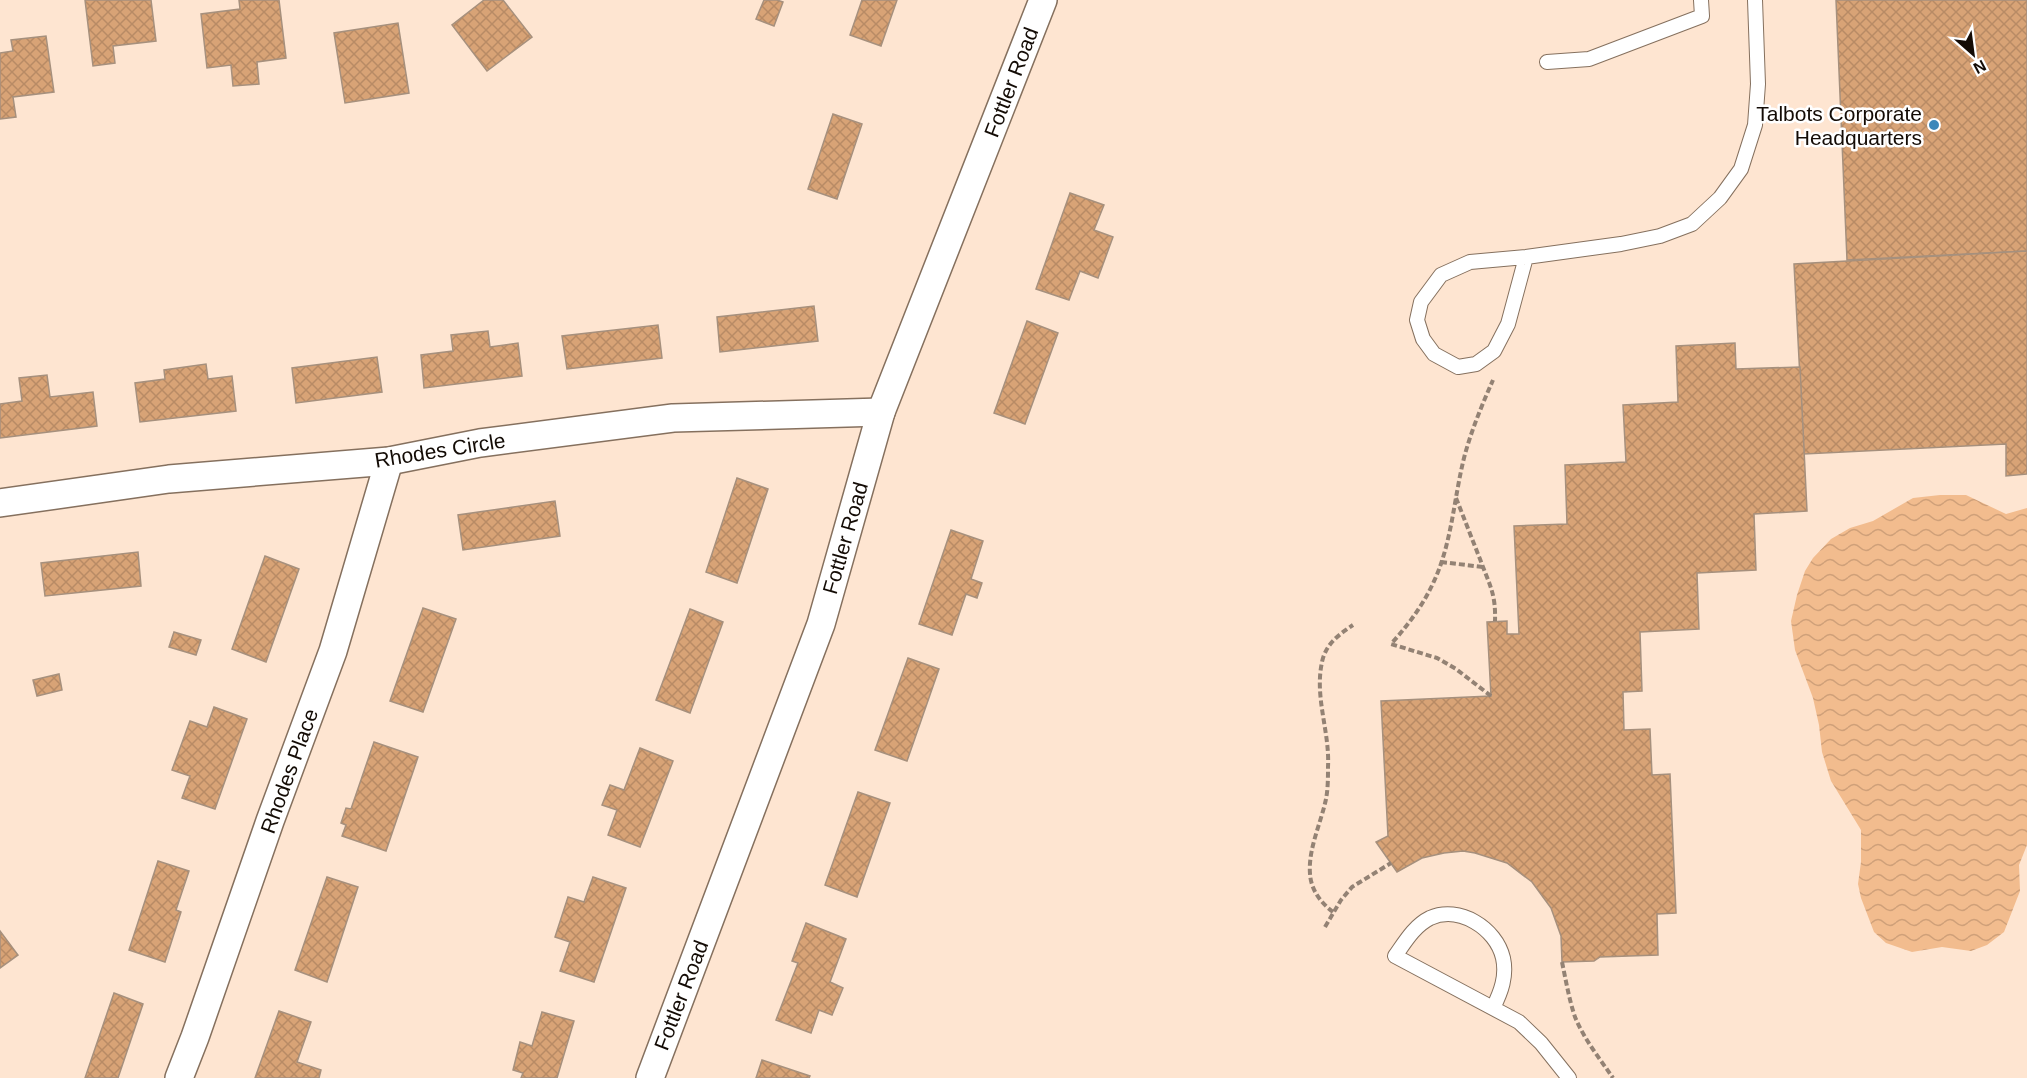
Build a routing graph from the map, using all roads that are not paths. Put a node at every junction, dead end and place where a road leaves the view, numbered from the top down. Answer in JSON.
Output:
{"nodes":[{"id":1,"x":1043,"y":0,"type":"edge"},
{"id":2,"x":1701,"y":0,"type":"edge"},
{"id":3,"x":1755,"y":0,"type":"edge"},
{"id":4,"x":1547,"y":62,"type":"dead end"},
{"id":5,"x":1526,"y":257,"type":"junction"},
{"id":6,"x":880,"y":412,"type":"junction"},
{"id":7,"x":388,"y":461,"type":"junction"},
{"id":8,"x":0,"y":503,"type":"edge"},
{"id":9,"x":1493,"y":1008,"type":"junction"},
{"id":10,"x":179,"y":1078,"type":"edge"},
{"id":11,"x":650,"y":1078,"type":"edge"},
{"id":12,"x":1569,"y":1078,"type":"edge"}],
"edges":[{"from":1,"to":6,"type":"street","name":"Fottler Road"},
{"from":2,"to":4,"type":"lane"},
{"from":3,"to":5,"type":"lane"},
{"from":5,"to":5,"type":"lane"},
{"from":6,"to":7,"type":"street","name":"Rhodes Circle"},
{"from":6,"to":11,"type":"street","name":"Fottler Road"},
{"from":7,"to":8,"type":"street","name":"Rhodes Circle"},
{"from":7,"to":10,"type":"street","name":"Rhodes Place"},
{"from":9,"to":9,"type":"lane"},
{"from":9,"to":12,"type":"lane"}]}
